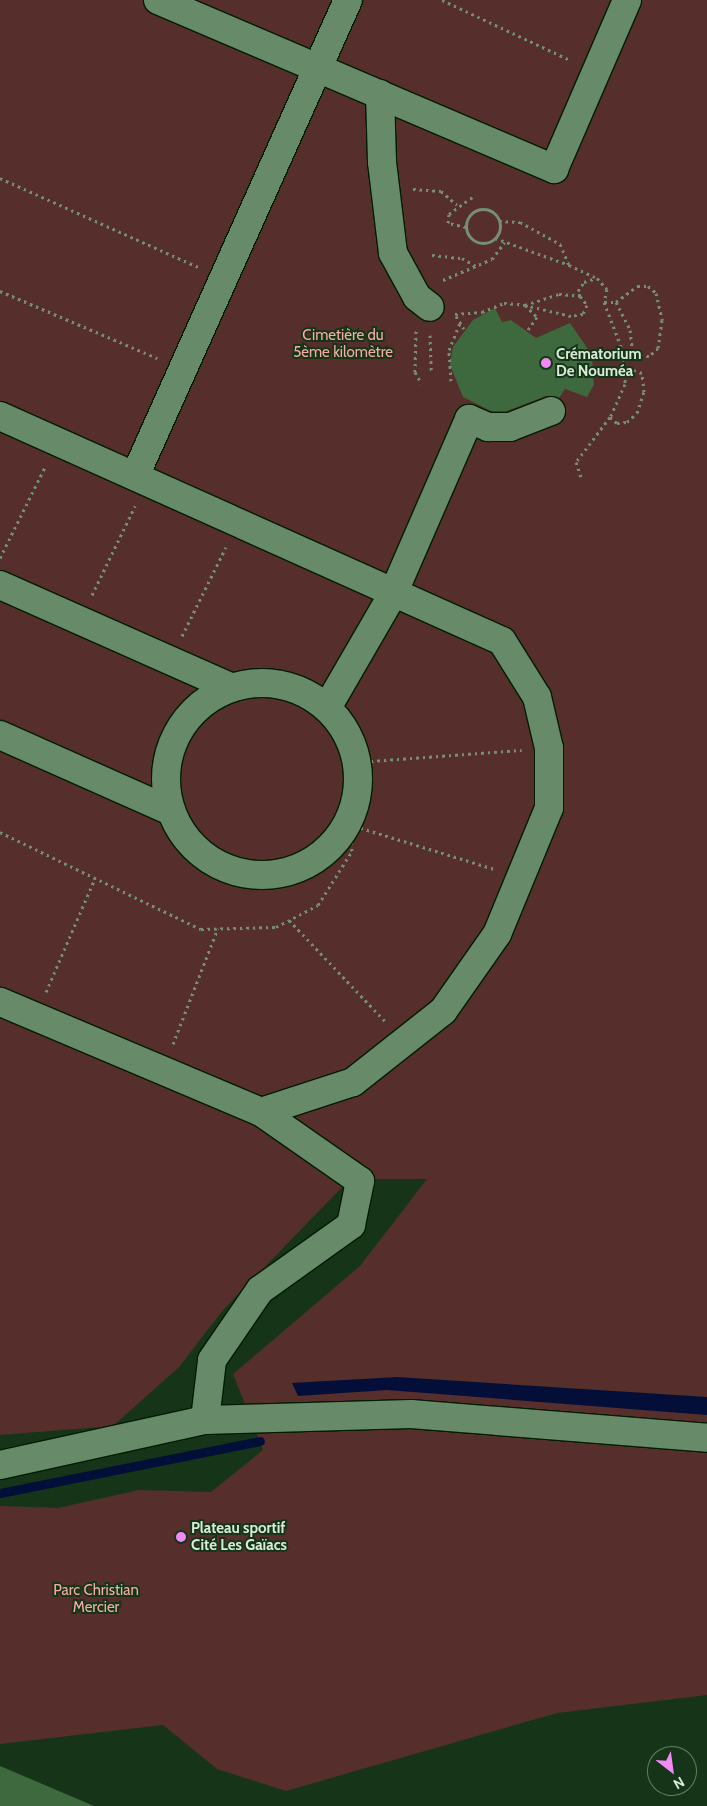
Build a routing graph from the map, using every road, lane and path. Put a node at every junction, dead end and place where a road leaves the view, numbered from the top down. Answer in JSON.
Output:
{"nodes":[{"id":1,"x":158,"y":0,"type":"edge"},
{"id":2,"x":348,"y":0,"type":"edge"},
{"id":3,"x":442,"y":0,"type":"edge"},
{"id":4,"x":627,"y":0,"type":"edge"},
{"id":5,"x":316,"y":68,"type":"junction"},
{"id":6,"x":596,"y":72,"type":"junction"},
{"id":7,"x":380,"y":94,"type":"junction"},
{"id":8,"x":0,"y":178,"type":"edge"},
{"id":9,"x":386,"y":195,"type":"junction"},
{"id":10,"x":472,"y":197,"type":"dead end"},
{"id":11,"x":457,"y":205,"type":"junction"},
{"id":12,"x":499,"y":221,"type":"junction"},
{"id":13,"x":466,"y":227,"type":"junction"},
{"id":14,"x":495,"y":238,"type":"junction"},
{"id":15,"x":505,"y":242,"type":"junction"},
{"id":16,"x":432,"y":255,"type":"dead end"},
{"id":17,"x":569,"y":265,"type":"junction"},
{"id":18,"x":477,"y":266,"type":"junction"},
{"id":19,"x":223,"y":278,"type":"junction"},
{"id":20,"x":597,"y":278,"type":"junction"},
{"id":21,"x":443,"y":280,"type":"dead end"},
{"id":22,"x":0,"y":291,"type":"edge"},
{"id":23,"x":580,"y":296,"type":"junction"},
{"id":24,"x":604,"y":302,"type":"junction"},
{"id":25,"x":616,"y":302,"type":"junction"},
{"id":26,"x":525,"y":304,"type":"junction"},
{"id":27,"x":429,"y":309,"type":"junction"},
{"id":28,"x":460,"y":323,"type":"junction"},
{"id":29,"x":464,"y":329,"type":"dead end"},
{"id":30,"x":528,"y":330,"type":"dead end"},
{"id":31,"x":624,"y":354,"type":"junction"},
{"id":32,"x":633,"y":355,"type":"junction"},
{"id":33,"x":626,"y":368,"type":"junction"},
{"id":34,"x":183,"y":369,"type":"junction"},
{"id":35,"x":431,"y":371,"type":"dead end"},
{"id":36,"x":451,"y":380,"type":"dead end"},
{"id":37,"x":421,"y":383,"type":"dead end"},
{"id":38,"x":551,"y":411,"type":"dead end"},
{"id":39,"x":0,"y":416,"type":"edge"},
{"id":40,"x":610,"y":417,"type":"junction"},
{"id":41,"x":57,"y":442,"type":"junction"},
{"id":42,"x":141,"y":478,"type":"junction"},
{"id":43,"x":582,"y":480,"type":"dead end"},
{"id":44,"x":238,"y":524,"type":"junction"},
{"id":45,"x":0,"y":558,"type":"edge"},
{"id":46,"x":0,"y":585,"type":"edge"},
{"id":47,"x":394,"y":594,"type":"junction"},
{"id":48,"x":80,"y":620,"type":"junction"},
{"id":49,"x":170,"y":661,"type":"junction"},
{"id":50,"x":230,"y":687,"type":"junction"},
{"id":51,"x":328,"y":706,"type":"junction"},
{"id":52,"x":0,"y":735,"type":"edge"},
{"id":53,"x":549,"y":748,"type":"junction"},
{"id":54,"x":358,"y":762,"type":"junction"},
{"id":55,"x":170,"y":811,"type":"junction"},
{"id":56,"x":348,"y":824,"type":"junction"},
{"id":57,"x":0,"y":832,"type":"edge"},
{"id":58,"x":95,"y":878,"type":"junction"},
{"id":59,"x":522,"y":878,"type":"junction"},
{"id":60,"x":290,"y":920,"type":"junction"},
{"id":61,"x":218,"y":928,"type":"junction"},
{"id":62,"x":0,"y":1002,"type":"edge"},
{"id":63,"x":36,"y":1017,"type":"junction"},
{"id":64,"x":404,"y":1041,"type":"junction"},
{"id":65,"x":163,"y":1070,"type":"junction"},
{"id":66,"x":261,"y":1112,"type":"junction"},
{"id":67,"x":205,"y":1420,"type":"junction"},
{"id":68,"x":707,"y":1438,"type":"edge"},
{"id":69,"x":0,"y":1465,"type":"edge"}],
"edges":[{"from":1,"to":5,"type":"lane"},
{"from":2,"to":5,"type":"lane"},
{"from":3,"to":6,"type":"path"},
{"from":4,"to":6,"type":"lane"},
{"from":5,"to":7,"type":"lane"},
{"from":5,"to":19,"type":"lane"},
{"from":6,"to":7,"type":"lane"},
{"from":7,"to":9,"type":"lane"},
{"from":8,"to":19,"type":"path"},
{"from":9,"to":11,"type":"path"},
{"from":9,"to":27,"type":"lane"},
{"from":10,"to":11,"type":"path"},
{"from":11,"to":13,"type":"path"},
{"from":12,"to":13,"type":"path"},
{"from":12,"to":14,"type":"path"},
{"from":12,"to":17,"type":"path"},
{"from":13,"to":14,"type":"path"},
{"from":14,"to":15,"type":"path"},
{"from":15,"to":17,"type":"path"},
{"from":15,"to":18,"type":"path"},
{"from":16,"to":18,"type":"path"},
{"from":17,"to":20,"type":"path"},
{"from":18,"to":21,"type":"path"},
{"from":19,"to":34,"type":"lane"},
{"from":20,"to":23,"type":"path"},
{"from":20,"to":24,"type":"path"},
{"from":22,"to":34,"type":"path"},
{"from":23,"to":26,"type":"path"},
{"from":23,"to":26,"type":"path"},
{"from":24,"to":25,"type":"path"},
{"from":24,"to":31,"type":"path"},
{"from":25,"to":32,"type":"path"},
{"from":25,"to":32,"type":"path"},
{"from":26,"to":27,"type":"path"},
{"from":26,"to":30,"type":"path"},
{"from":27,"to":28,"type":"path"},
{"from":27,"to":35,"type":"path"},
{"from":27,"to":37,"type":"path"},
{"from":28,"to":29,"type":"path"},
{"from":28,"to":36,"type":"path"},
{"from":31,"to":32,"type":"path"},
{"from":31,"to":33,"type":"path"},
{"from":33,"to":40,"type":"path"},
{"from":33,"to":40,"type":"path"},
{"from":34,"to":42,"type":"lane"},
{"from":38,"to":47,"type":"lane"},
{"from":39,"to":41,"type":"lane"},
{"from":40,"to":43,"type":"path"},
{"from":41,"to":42,"type":"lane"},
{"from":41,"to":45,"type":"path"},
{"from":42,"to":44,"type":"lane"},
{"from":42,"to":48,"type":"path"},
{"from":44,"to":47,"type":"lane"},
{"from":44,"to":49,"type":"path"},
{"from":46,"to":48,"type":"lane"},
{"from":47,"to":51,"type":"lane"},
{"from":47,"to":53,"type":"lane"},
{"from":48,"to":49,"type":"lane"},
{"from":49,"to":50,"type":"lane"},
{"from":50,"to":51,"type":"lane"},
{"from":50,"to":55,"type":"lane"},
{"from":51,"to":54,"type":"lane"},
{"from":52,"to":55,"type":"lane"},
{"from":53,"to":54,"type":"path"},
{"from":53,"to":59,"type":"lane"},
{"from":54,"to":56,"type":"lane"},
{"from":55,"to":56,"type":"lane"},
{"from":56,"to":59,"type":"path"},
{"from":56,"to":60,"type":"path"},
{"from":57,"to":58,"type":"path"},
{"from":58,"to":61,"type":"path"},
{"from":58,"to":63,"type":"path"},
{"from":59,"to":64,"type":"lane"},
{"from":60,"to":61,"type":"path"},
{"from":60,"to":64,"type":"path"},
{"from":61,"to":65,"type":"path"},
{"from":62,"to":63,"type":"lane"},
{"from":63,"to":65,"type":"lane"},
{"from":64,"to":66,"type":"lane"},
{"from":65,"to":66,"type":"lane"},
{"from":66,"to":67,"type":"lane"},
{"from":67,"to":68,"type":"lane"},
{"from":67,"to":69,"type":"lane"}]}
